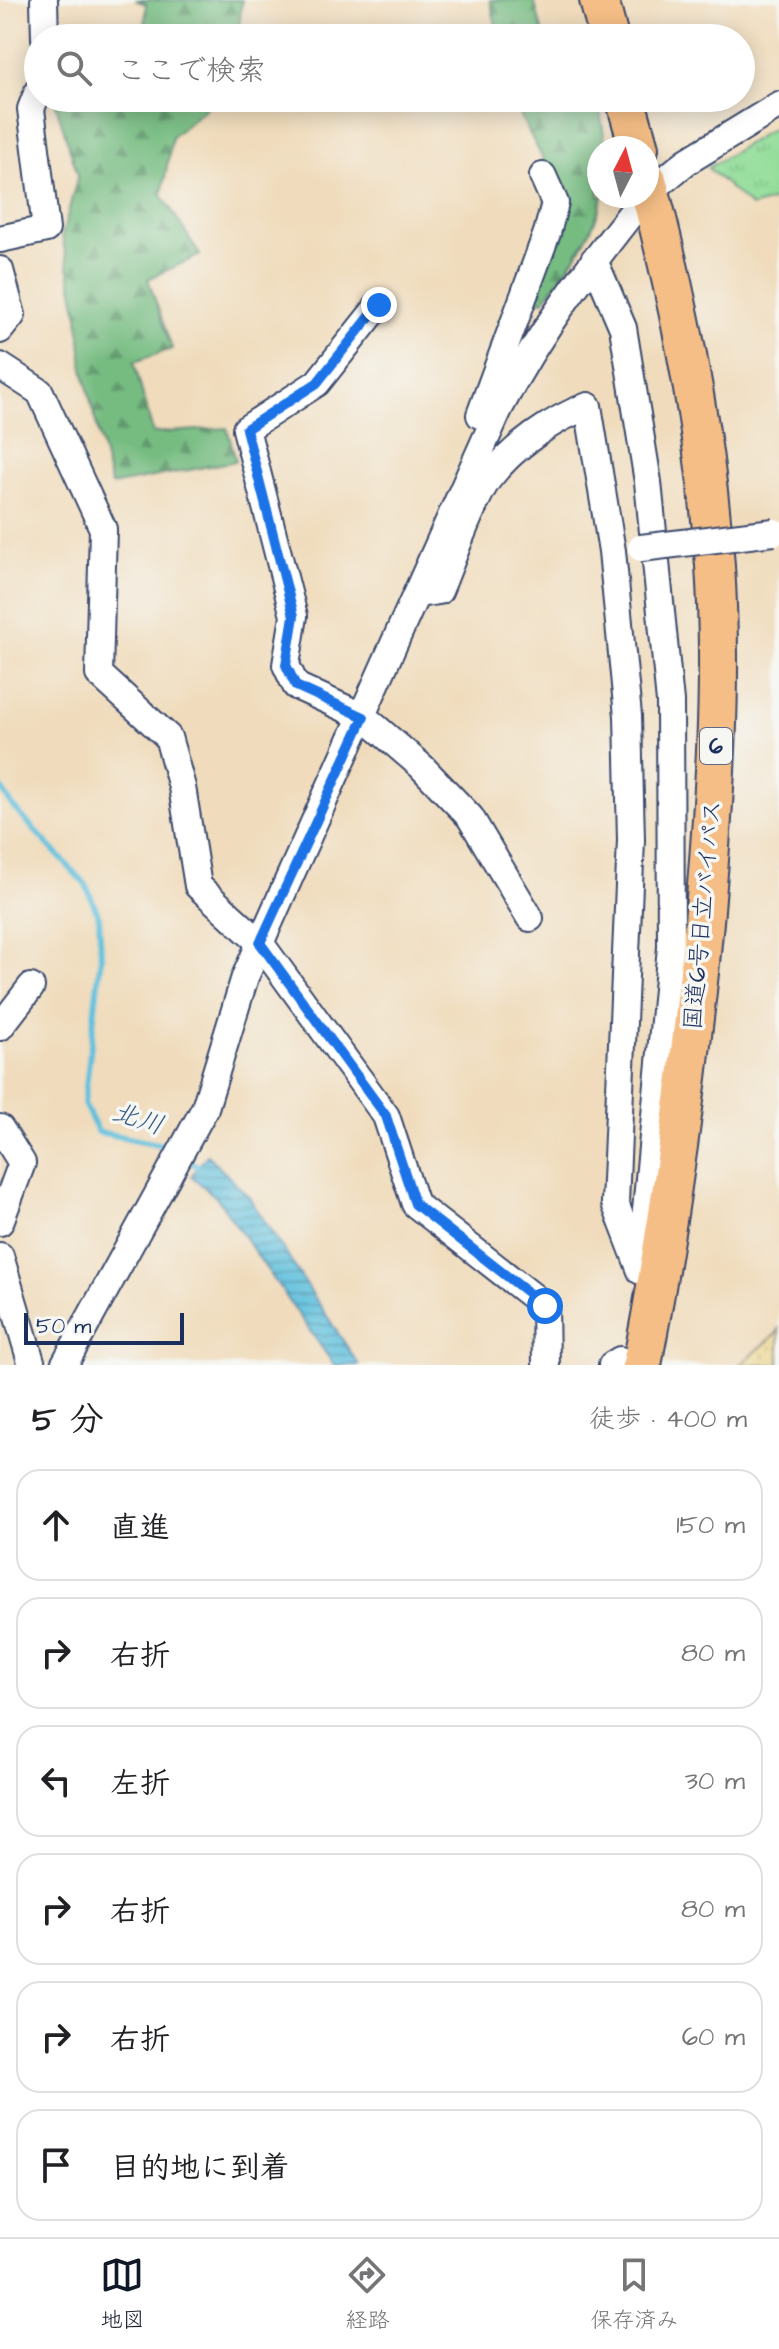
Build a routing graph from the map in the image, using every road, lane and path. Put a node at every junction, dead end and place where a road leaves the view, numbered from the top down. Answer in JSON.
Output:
{"nodes":[{"id":1,"x":44,"y":0,"type":"edge"},
{"id":2,"x":599,"y":0,"type":"edge"},
{"id":3,"x":45,"y":24,"type":"edge"},
{"id":4,"x":605,"y":24,"type":"edge"},
{"id":5,"x":779,"y":105,"type":"edge"},
{"id":6,"x":31,"y":112,"type":"edge"},
{"id":7,"x":629,"y":112,"type":"edge"},
{"id":8,"x":636,"y":136,"type":"edge"},
{"id":9,"x":543,"y":176,"type":"dead end"},
{"id":10,"x":659,"y":182,"type":"edge"},
{"id":11,"x":633,"y":208,"type":"edge"},
{"id":12,"x":651,"y":208,"type":"edge"},
{"id":13,"x":0,"y":239,"type":"edge"},
{"id":14,"x":594,"y":260,"type":"junction"},
{"id":15,"x":0,"y":270,"type":"edge"},
{"id":16,"x":379,"y":305,"type":"dead end"},
{"id":17,"x":0,"y":330,"type":"edge"},
{"id":18,"x":0,"y":366,"type":"edge"},
{"id":19,"x":481,"y":449,"type":"junction"},
{"id":20,"x":777,"y":532,"type":"edge"},
{"id":21,"x":612,"y":551,"type":"junction"},
{"id":22,"x":418,"y":594,"type":"junction"},
{"id":23,"x":364,"y":717,"type":"junction"},
{"id":24,"x":530,"y":918,"type":"dead end"},
{"id":25,"x":260,"y":943,"type":"junction"},
{"id":26,"x":31,"y":987,"type":"dead end"},
{"id":27,"x":0,"y":1027,"type":"edge"},
{"id":28,"x":0,"y":1128,"type":"edge"},
{"id":29,"x":0,"y":1222,"type":"edge"},
{"id":30,"x":0,"y":1256,"type":"edge"},
{"id":31,"x":5,"y":1291,"type":"edge"},
{"id":32,"x":625,"y":1363,"type":"edge"},
{"id":33,"x":32,"y":1365,"type":"edge"},
{"id":34,"x":64,"y":1365,"type":"edge"},
{"id":35,"x":546,"y":1365,"type":"edge"}],
"edges":[{"from":1,"to":3,"type":"street"},
{"from":2,"to":4,"type":"highway"},
{"from":5,"to":10,"type":"street"},
{"from":6,"to":13,"type":"street"},
{"from":7,"to":8,"type":"highway"},
{"from":9,"to":19,"type":"street"},
{"from":11,"to":14,"type":"street"},
{"from":12,"to":32,"type":"highway","name":"国道6号日立バイパス","number":"6"},
{"from":14,"to":19,"type":"street"},
{"from":14,"to":21,"type":"street"},
{"from":15,"to":17,"type":"street"},
{"from":16,"to":23,"type":"street"},
{"from":18,"to":25,"type":"street"},
{"from":19,"to":22,"type":"street"},
{"from":20,"to":21,"type":"street","bridge":true},
{"from":21,"to":22,"type":"street"},
{"from":22,"to":23,"type":"street"},
{"from":23,"to":24,"type":"street"},
{"from":23,"to":25,"type":"street"},
{"from":25,"to":34,"type":"street"},
{"from":25,"to":35,"type":"street"},
{"from":26,"to":27,"type":"street"},
{"from":28,"to":29,"type":"street"},
{"from":30,"to":31,"type":"street"},
{"from":31,"to":33,"type":"street"}]}
